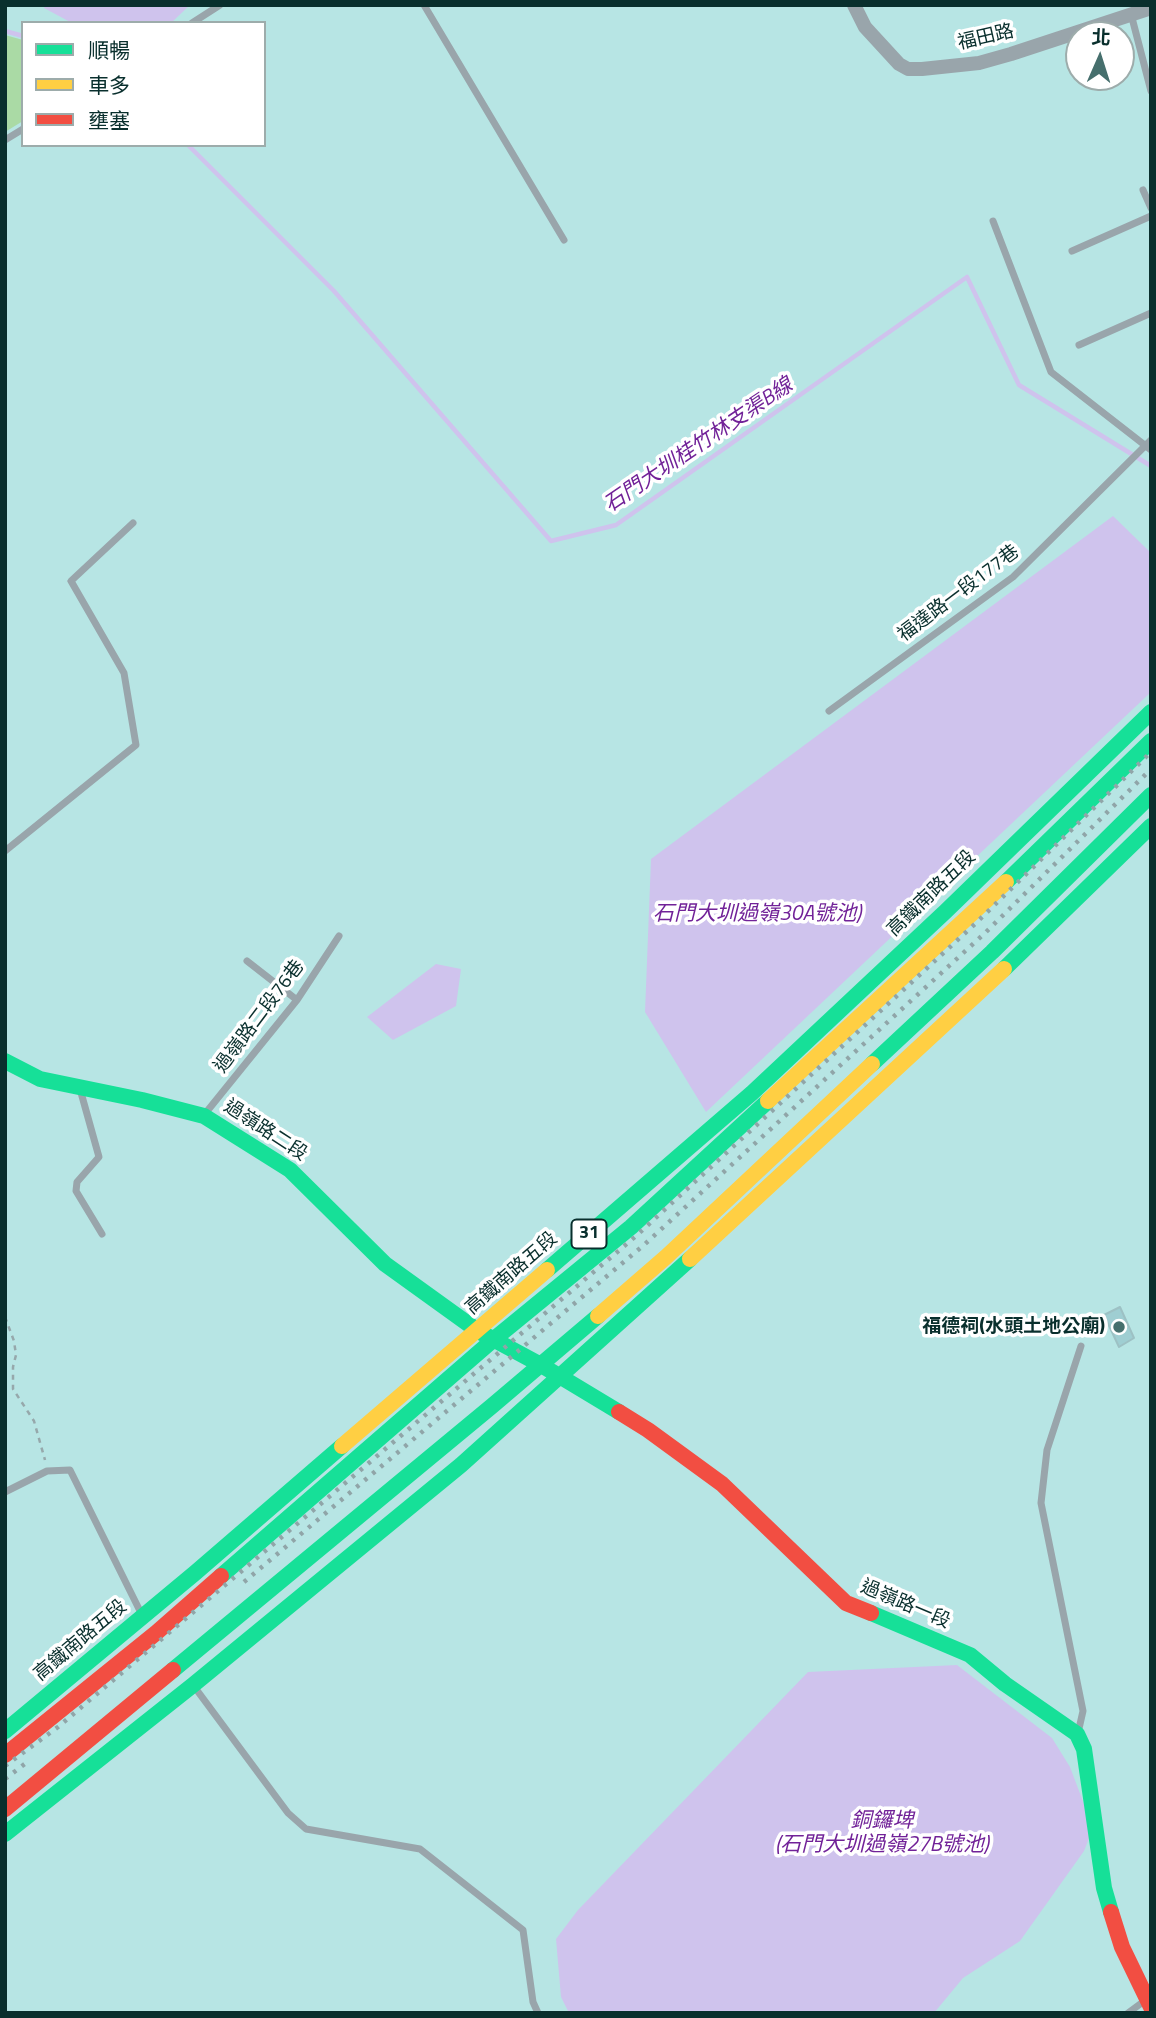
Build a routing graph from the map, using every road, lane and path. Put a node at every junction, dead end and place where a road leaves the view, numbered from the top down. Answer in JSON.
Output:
{"nodes":[{"id":1,"x":220,"y":5,"type":"edge"},
{"id":2,"x":424,"y":5,"type":"edge"},
{"id":3,"x":854,"y":5,"type":"edge"},
{"id":4,"x":1151,"y":8,"type":"edge"},
{"id":5,"x":1130,"y":14,"type":"junction"},
{"id":6,"x":195,"y":21,"type":"edge"},
{"id":7,"x":1148,"y":64,"type":"edge"},
{"id":8,"x":1151,"y":91,"type":"edge"},
{"id":9,"x":21,"y":131,"type":"edge"},
{"id":10,"x":5,"y":141,"type":"edge"},
{"id":11,"x":1143,"y":190,"type":"dead end"},
{"id":12,"x":1151,"y":208,"type":"edge"},
{"id":13,"x":1151,"y":216,"type":"edge"},
{"id":14,"x":993,"y":221,"type":"dead end"},
{"id":15,"x":564,"y":240,"type":"dead end"},
{"id":16,"x":1072,"y":251,"type":"dead end"},
{"id":17,"x":1151,"y":313,"type":"edge"},
{"id":18,"x":1079,"y":345,"type":"dead end"},
{"id":19,"x":1147,"y":447,"type":"edge"},
{"id":20,"x":133,"y":523,"type":"dead end"},
{"id":21,"x":828,"y":711,"type":"dead end"},
{"id":22,"x":1151,"y":714,"type":"edge"},
{"id":23,"x":1151,"y":741,"type":"edge"},
{"id":24,"x":1107,"y":784,"type":"junction"},
{"id":25,"x":1151,"y":795,"type":"edge"},
{"id":26,"x":1151,"y":826,"type":"edge"},
{"id":27,"x":5,"y":851,"type":"edge"},
{"id":28,"x":1083,"y":893,"type":"junction"},
{"id":29,"x":339,"y":936,"type":"dead end"},
{"id":30,"x":992,"y":952,"type":"junction"},
{"id":31,"x":247,"y":961,"type":"dead end"},
{"id":32,"x":297,"y":1000,"type":"junction"},
{"id":33,"x":5,"y":1061,"type":"edge"},
{"id":34,"x":79,"y":1088,"type":"junction"},
{"id":35,"x":204,"y":1116,"type":"junction"},
{"id":36,"x":102,"y":1234,"type":"dead end"},
{"id":37,"x":5,"y":1317,"type":"edge"},
{"id":38,"x":478,"y":1331,"type":"junction"},
{"id":39,"x":494,"y":1340,"type":"junction"},
{"id":40,"x":1080,"y":1346,"type":"dead end"},
{"id":41,"x":541,"y":1365,"type":"junction"},
{"id":42,"x":560,"y":1378,"type":"junction"},
{"id":43,"x":47,"y":1471,"type":"junction"},
{"id":44,"x":5,"y":1492,"type":"edge"},
{"id":45,"x":276,"y":1528,"type":"junction"},
{"id":46,"x":195,"y":1573,"type":"junction"},
{"id":47,"x":143,"y":1617,"type":"junction"},
{"id":48,"x":193,"y":1685,"type":"junction"},
{"id":49,"x":5,"y":1731,"type":"edge"},
{"id":50,"x":1077,"y":1734,"type":"junction"},
{"id":51,"x":5,"y":1755,"type":"edge"},
{"id":52,"x":40,"y":1782,"type":"junction"},
{"id":53,"x":5,"y":1809,"type":"edge"},
{"id":54,"x":5,"y":1824,"type":"edge"},
{"id":55,"x":5,"y":1834,"type":"edge"},
{"id":56,"x":1149,"y":2003,"type":"edge"},
{"id":57,"x":538,"y":2013,"type":"edge"},
{"id":58,"x":1128,"y":2013,"type":"edge"}],
"edges":[{"from":1,"to":6,"type":"lane"},
{"from":2,"to":15,"type":"lane"},
{"from":3,"to":5,"type":"street","name":"福田路"},
{"from":4,"to":5,"type":"street","name":"福田路"},
{"from":5,"to":7,"type":"lane"},
{"from":7,"to":8,"type":"lane"},
{"from":9,"to":10,"type":"lane"},
{"from":11,"to":12,"type":"lane"},
{"from":13,"to":16,"type":"lane"},
{"from":14,"to":19,"type":"lane"},
{"from":17,"to":18,"type":"lane"},
{"from":19,"to":21,"type":"lane","name":"福達路一段177巷"},
{"from":20,"to":27,"type":"lane"},
{"from":22,"to":24,"type":"main road"},
{"from":22,"to":38,"type":"main road","name":"高鐵南路五段","number":"31"},
{"from":23,"to":24,"type":"main road","name":"高鐵南路五段","number":"31"},
{"from":24,"to":39,"type":"main road","name":"高鐵南路五段","number":"31"},
{"from":25,"to":30,"type":"main road"},
{"from":26,"to":28,"type":"main road"},
{"from":28,"to":30,"type":"main road"},
{"from":28,"to":42,"type":"main road"},
{"from":29,"to":32,"type":"lane","name":"過嶺路二段76巷"},
{"from":30,"to":41,"type":"main road"},
{"from":31,"to":32,"type":"lane"},
{"from":32,"to":35,"type":"lane","name":"過嶺路二段76巷"},
{"from":33,"to":34,"type":"main road","name":"過嶺路二段"},
{"from":34,"to":35,"type":"main road","name":"過嶺路二段"},
{"from":34,"to":36,"type":"lane"},
{"from":35,"to":38,"type":"main road","name":"過嶺路二段"},
{"from":37,"to":43,"type":"path"},
{"from":38,"to":39,"type":"main road","name":"過嶺路二段"},
{"from":38,"to":46,"type":"main road","name":"高鐵南路五段","number":"31"},
{"from":39,"to":41,"type":"main road","name":"過嶺路一段"},
{"from":39,"to":45,"type":"main road","name":"高鐵南路五段","number":"31"},
{"from":40,"to":50,"type":"lane"},
{"from":41,"to":42,"type":"main road","name":"過嶺路一段"},
{"from":41,"to":52,"type":"main road"},
{"from":42,"to":48,"type":"main road"},
{"from":42,"to":50,"type":"main road","name":"過嶺路一段"},
{"from":43,"to":44,"type":"lane"},
{"from":43,"to":47,"type":"lane"},
{"from":45,"to":46,"type":"main road"},
{"from":45,"to":51,"type":"main road","name":"高鐵南路五段","number":"31"},
{"from":46,"to":47,"type":"main road","name":"高鐵南路五段","number":"31"},
{"from":47,"to":49,"type":"main road","name":"高鐵南路五段","number":"31"},
{"from":48,"to":55,"type":"main road"},
{"from":48,"to":57,"type":"lane"},
{"from":50,"to":56,"type":"main road"},
{"from":52,"to":53,"type":"main road"},
{"from":52,"to":54,"type":"main road"},
{"from":56,"to":58,"type":"lane"}]}
